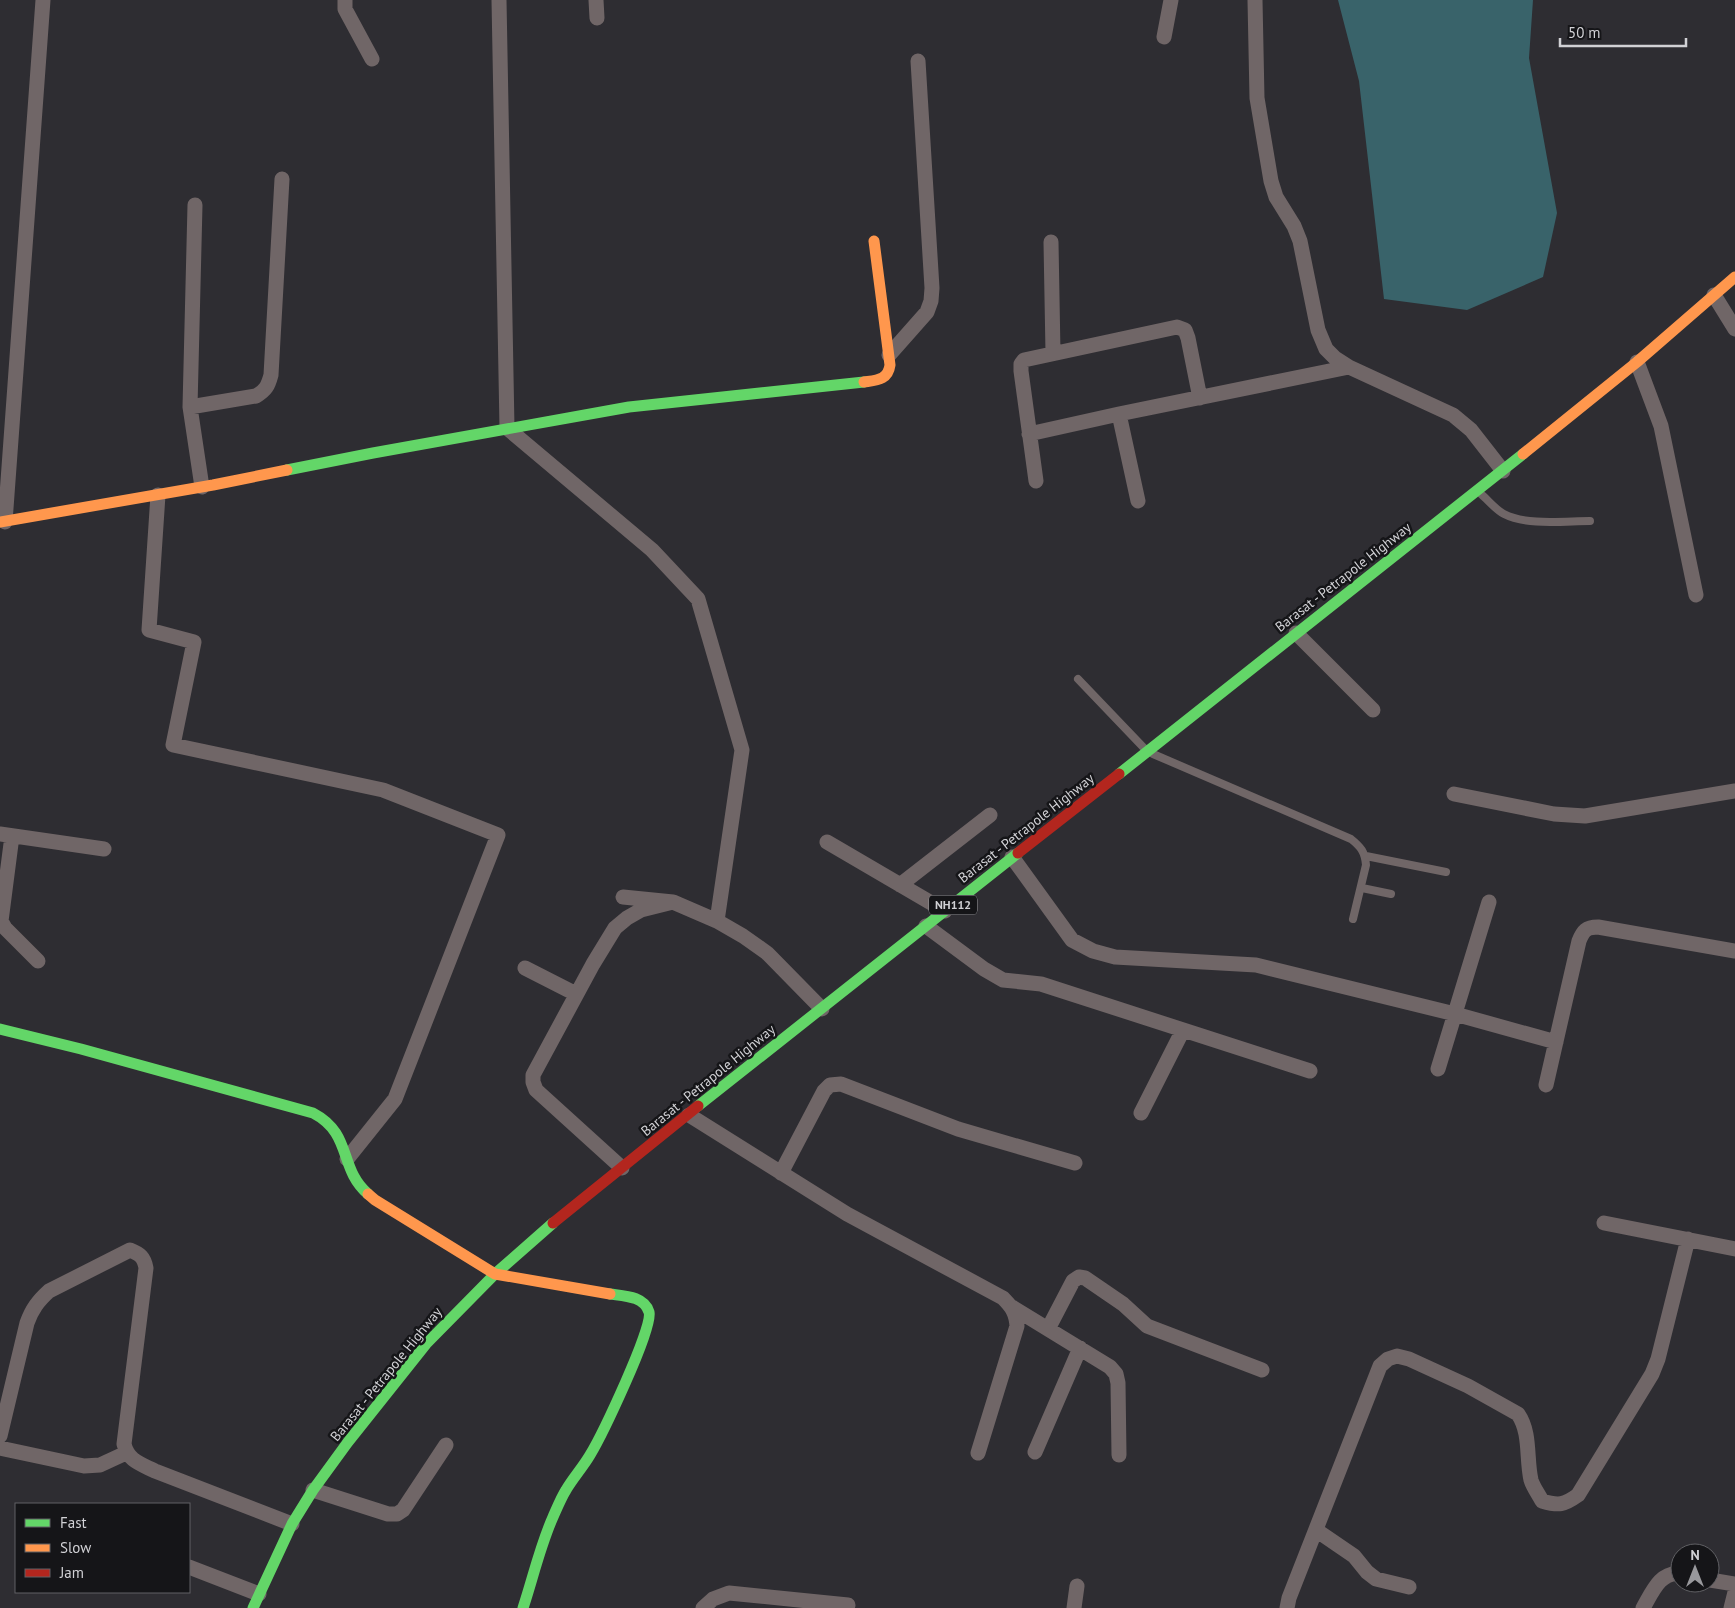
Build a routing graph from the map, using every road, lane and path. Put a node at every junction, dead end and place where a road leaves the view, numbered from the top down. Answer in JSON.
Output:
{"nodes":[{"id":1,"x":43,"y":0,"type":"edge"},
{"id":2,"x":345,"y":0,"type":"edge"},
{"id":3,"x":499,"y":0,"type":"edge"},
{"id":4,"x":596,"y":0,"type":"edge"},
{"id":5,"x":1171,"y":0,"type":"edge"},
{"id":6,"x":1255,"y":0,"type":"edge"},
{"id":7,"x":597,"y":18,"type":"dead end"},
{"id":8,"x":1164,"y":37,"type":"dead end"},
{"id":9,"x":372,"y":59,"type":"dead end"},
{"id":10,"x":918,"y":62,"type":"dead end"},
{"id":11,"x":282,"y":179,"type":"dead end"},
{"id":12,"x":195,"y":205,"type":"dead end"},
{"id":13,"x":874,"y":241,"type":"dead end"},
{"id":14,"x":1051,"y":242,"type":"dead end"},
{"id":15,"x":1735,"y":277,"type":"edge"},
{"id":16,"x":1714,"y":295,"type":"junction"},
{"id":17,"x":1735,"y":330,"type":"edge"},
{"id":18,"x":1053,"y":353,"type":"junction"},
{"id":19,"x":890,"y":355,"type":"junction"},
{"id":20,"x":1637,"y":362,"type":"junction"},
{"id":21,"x":1348,"y":367,"type":"junction"},
{"id":22,"x":1200,"y":398,"type":"junction"},
{"id":23,"x":190,"y":407,"type":"junction"},
{"id":24,"x":1119,"y":414,"type":"junction"},
{"id":25,"x":507,"y":428,"type":"junction"},
{"id":26,"x":1029,"y":434,"type":"junction"},
{"id":27,"x":1503,"y":471,"type":"junction"},
{"id":28,"x":1036,"y":481,"type":"dead end"},
{"id":29,"x":202,"y":487,"type":"junction"},
{"id":30,"x":1477,"y":490,"type":"junction"},
{"id":31,"x":158,"y":495,"type":"junction"},
{"id":32,"x":1138,"y":501,"type":"dead end"},
{"id":33,"x":1590,"y":521,"type":"dead end"},
{"id":34,"x":2,"y":522,"type":"edge"},
{"id":35,"x":1696,"y":595,"type":"dead end"},
{"id":36,"x":1296,"y":633,"type":"junction"},
{"id":37,"x":1078,"y":678,"type":"dead end"},
{"id":38,"x":1373,"y":710,"type":"dead end"},
{"id":39,"x":1148,"y":752,"type":"junction"},
{"id":40,"x":1735,"y":791,"type":"edge"},
{"id":41,"x":1454,"y":794,"type":"dead end"},
{"id":42,"x":990,"y":815,"type":"dead end"},
{"id":43,"x":6,"y":835,"type":"edge"},
{"id":44,"x":827,"y":842,"type":"dead end"},
{"id":45,"x":104,"y":849,"type":"dead end"},
{"id":46,"x":1366,"y":856,"type":"junction"},
{"id":47,"x":1012,"y":857,"type":"junction"},
{"id":48,"x":1446,"y":872,"type":"dead end"},
{"id":49,"x":900,"y":884,"type":"junction"},
{"id":50,"x":1362,"y":888,"type":"junction"},
{"id":51,"x":1390,"y":894,"type":"dead end"},
{"id":52,"x":623,"y":897,"type":"dead end"},
{"id":53,"x":673,"y":902,"type":"junction"},
{"id":54,"x":1489,"y":902,"type":"dead end"},
{"id":55,"x":946,"y":911,"type":"junction"},
{"id":56,"x":1353,"y":919,"type":"dead end"},
{"id":57,"x":717,"y":922,"type":"junction"},
{"id":58,"x":926,"y":926,"type":"junction"},
{"id":59,"x":1735,"y":951,"type":"edge"},
{"id":60,"x":38,"y":962,"type":"dead end"},
{"id":61,"x":524,"y":968,"type":"dead end"},
{"id":62,"x":576,"y":994,"type":"junction"},
{"id":63,"x":822,"y":1009,"type":"junction"},
{"id":64,"x":1455,"y":1014,"type":"junction"},
{"id":65,"x":0,"y":1029,"type":"edge"},
{"id":66,"x":1183,"y":1030,"type":"junction"},
{"id":67,"x":1556,"y":1042,"type":"junction"},
{"id":68,"x":1438,"y":1069,"type":"dead end"},
{"id":69,"x":1310,"y":1071,"type":"dead end"},
{"id":70,"x":1546,"y":1085,"type":"dead end"},
{"id":71,"x":1141,"y":1113,"type":"dead end"},
{"id":72,"x":689,"y":1115,"type":"junction"},
{"id":73,"x":347,"y":1158,"type":"junction"},
{"id":74,"x":1075,"y":1163,"type":"dead end"},
{"id":75,"x":622,"y":1168,"type":"junction"},
{"id":76,"x":781,"y":1172,"type":"junction"},
{"id":77,"x":1604,"y":1223,"type":"dead end"},
{"id":78,"x":1688,"y":1239,"type":"junction"},
{"id":79,"x":1735,"y":1250,"type":"edge"},
{"id":80,"x":495,"y":1274,"type":"junction"},
{"id":81,"x":1012,"y":1307,"type":"junction"},
{"id":82,"x":1048,"y":1329,"type":"junction"},
{"id":83,"x":1080,"y":1348,"type":"junction"},
{"id":84,"x":1262,"y":1370,"type":"dead end"},
{"id":85,"x":0,"y":1436,"type":"edge"},
{"id":86,"x":446,"y":1445,"type":"dead end"},
{"id":87,"x":0,"y":1448,"type":"edge"},
{"id":88,"x":1035,"y":1452,"type":"dead end"},
{"id":89,"x":126,"y":1453,"type":"junction"},
{"id":90,"x":978,"y":1453,"type":"dead end"},
{"id":91,"x":1119,"y":1455,"type":"dead end"},
{"id":92,"x":313,"y":1490,"type":"junction"},
{"id":93,"x":292,"y":1524,"type":"junction"},
{"id":94,"x":1316,"y":1530,"type":"junction"},
{"id":95,"x":190,"y":1568,"type":"edge"},
{"id":96,"x":1670,"y":1575,"type":"edge"},
{"id":97,"x":1720,"y":1582,"type":"edge"},
{"id":98,"x":1735,"y":1584,"type":"edge"},
{"id":99,"x":1077,"y":1586,"type":"dead end"},
{"id":100,"x":1409,"y":1587,"type":"dead end"},
{"id":101,"x":1735,"y":1592,"type":"edge"},
{"id":102,"x":256,"y":1601,"type":"edge"},
{"id":103,"x":848,"y":1605,"type":"dead end"},
{"id":104,"x":523,"y":1608,"type":"edge"},
{"id":105,"x":703,"y":1608,"type":"edge"},
{"id":106,"x":1074,"y":1608,"type":"edge"},
{"id":107,"x":1287,"y":1608,"type":"edge"},
{"id":108,"x":1643,"y":1608,"type":"edge"},
{"id":109,"x":1731,"y":1608,"type":"edge"}],
"edges":[{"from":1,"to":34,"type":"street"},
{"from":2,"to":9,"type":"street"},
{"from":3,"to":25,"type":"street"},
{"from":4,"to":7,"type":"street"},
{"from":5,"to":8,"type":"street"},
{"from":6,"to":21,"type":"street"},
{"from":10,"to":19,"type":"street"},
{"from":11,"to":23,"type":"street"},
{"from":12,"to":23,"type":"street"},
{"from":13,"to":19,"type":"main road"},
{"from":14,"to":18,"type":"street"},
{"from":15,"to":16,"type":"main road","name":"Barasat - Petrapole Highway","number":"NH112"},
{"from":16,"to":17,"type":"street"},
{"from":16,"to":20,"type":"main road","name":"Barasat - Petrapole Highway","number":"NH112"},
{"from":18,"to":22,"type":"street"},
{"from":18,"to":26,"type":"street"},
{"from":19,"to":25,"type":"main road"},
{"from":20,"to":27,"type":"main road","name":"Barasat - Petrapole Highway","number":"NH112"},
{"from":20,"to":35,"type":"street"},
{"from":21,"to":22,"type":"street"},
{"from":21,"to":27,"type":"street"},
{"from":22,"to":24,"type":"street"},
{"from":23,"to":29,"type":"street"},
{"from":24,"to":26,"type":"street"},
{"from":24,"to":32,"type":"street"},
{"from":25,"to":29,"type":"main road"},
{"from":25,"to":57,"type":"street"},
{"from":26,"to":28,"type":"street"},
{"from":27,"to":30,"type":"main road","name":"Barasat - Petrapole Highway","number":"NH112"},
{"from":29,"to":31,"type":"main road"},
{"from":30,"to":33,"type":"lane"},
{"from":30,"to":36,"type":"main road","name":"Barasat - Petrapole Highway","number":"NH112"},
{"from":31,"to":34,"type":"main road"},
{"from":31,"to":73,"type":"street"},
{"from":36,"to":38,"type":"street"},
{"from":36,"to":39,"type":"main road","name":"Barasat - Petrapole Highway","number":"NH112"},
{"from":37,"to":39,"type":"lane"},
{"from":39,"to":46,"type":"lane"},
{"from":39,"to":47,"type":"main road","name":"Barasat - Petrapole Highway","number":"NH112"},
{"from":40,"to":41,"type":"street"},
{"from":42,"to":49,"type":"street"},
{"from":43,"to":45,"type":"street"},
{"from":43,"to":60,"type":"street"},
{"from":44,"to":49,"type":"street"},
{"from":46,"to":48,"type":"lane"},
{"from":46,"to":50,"type":"lane"},
{"from":47,"to":55,"type":"main road","name":"Barasat - Petrapole Highway","number":"NH112"},
{"from":47,"to":64,"type":"street"},
{"from":49,"to":55,"type":"street"},
{"from":50,"to":51,"type":"lane"},
{"from":50,"to":56,"type":"lane"},
{"from":52,"to":53,"type":"street"},
{"from":53,"to":57,"type":"street"},
{"from":53,"to":62,"type":"street"},
{"from":54,"to":64,"type":"street"},
{"from":55,"to":58,"type":"main road","name":"Barasat - Petrapole Highway","number":"NH112"},
{"from":57,"to":63,"type":"street"},
{"from":58,"to":63,"type":"main road","name":"Barasat - Petrapole Highway","number":"NH112"},
{"from":58,"to":66,"type":"street"},
{"from":59,"to":67,"type":"street"},
{"from":61,"to":62,"type":"street"},
{"from":62,"to":75,"type":"street"},
{"from":63,"to":72,"type":"main road","name":"Barasat - Petrapole Highway","number":"NH112"},
{"from":64,"to":67,"type":"street"},
{"from":64,"to":68,"type":"street"},
{"from":65,"to":73,"type":"main road"},
{"from":66,"to":69,"type":"street"},
{"from":66,"to":71,"type":"street"},
{"from":67,"to":70,"type":"street"},
{"from":72,"to":75,"type":"main road","name":"Barasat - Petrapole Highway","number":"NH112"},
{"from":72,"to":76,"type":"street"},
{"from":73,"to":80,"type":"main road"},
{"from":74,"to":76,"type":"street"},
{"from":75,"to":80,"type":"main road","name":"Barasat - Petrapole Highway","number":"NH112"},
{"from":76,"to":81,"type":"street"},
{"from":77,"to":78,"type":"street"},
{"from":78,"to":79,"type":"street"},
{"from":78,"to":94,"type":"street"},
{"from":80,"to":92,"type":"main road","name":"Barasat - Petrapole Highway","number":"NH112"},
{"from":80,"to":104,"type":"main road"},
{"from":81,"to":82,"type":"street"},
{"from":81,"to":90,"type":"street"},
{"from":82,"to":83,"type":"street"},
{"from":82,"to":84,"type":"street"},
{"from":83,"to":88,"type":"street"},
{"from":83,"to":91,"type":"street"},
{"from":85,"to":89,"type":"street"},
{"from":86,"to":92,"type":"street"},
{"from":87,"to":89,"type":"street"},
{"from":89,"to":93,"type":"street"},
{"from":92,"to":93,"type":"main road","name":"Barasat - Petrapole Highway","number":"NH112"},
{"from":93,"to":102,"type":"main road","name":"Barasat - Petrapole Highway","number":"NH112"},
{"from":94,"to":100,"type":"street"},
{"from":94,"to":107,"type":"street"},
{"from":95,"to":102,"type":"street"},
{"from":96,"to":108,"type":"street"},
{"from":97,"to":98,"type":"street"},
{"from":99,"to":106,"type":"street"},
{"from":101,"to":109,"type":"street"},
{"from":103,"to":105,"type":"street"}]}
